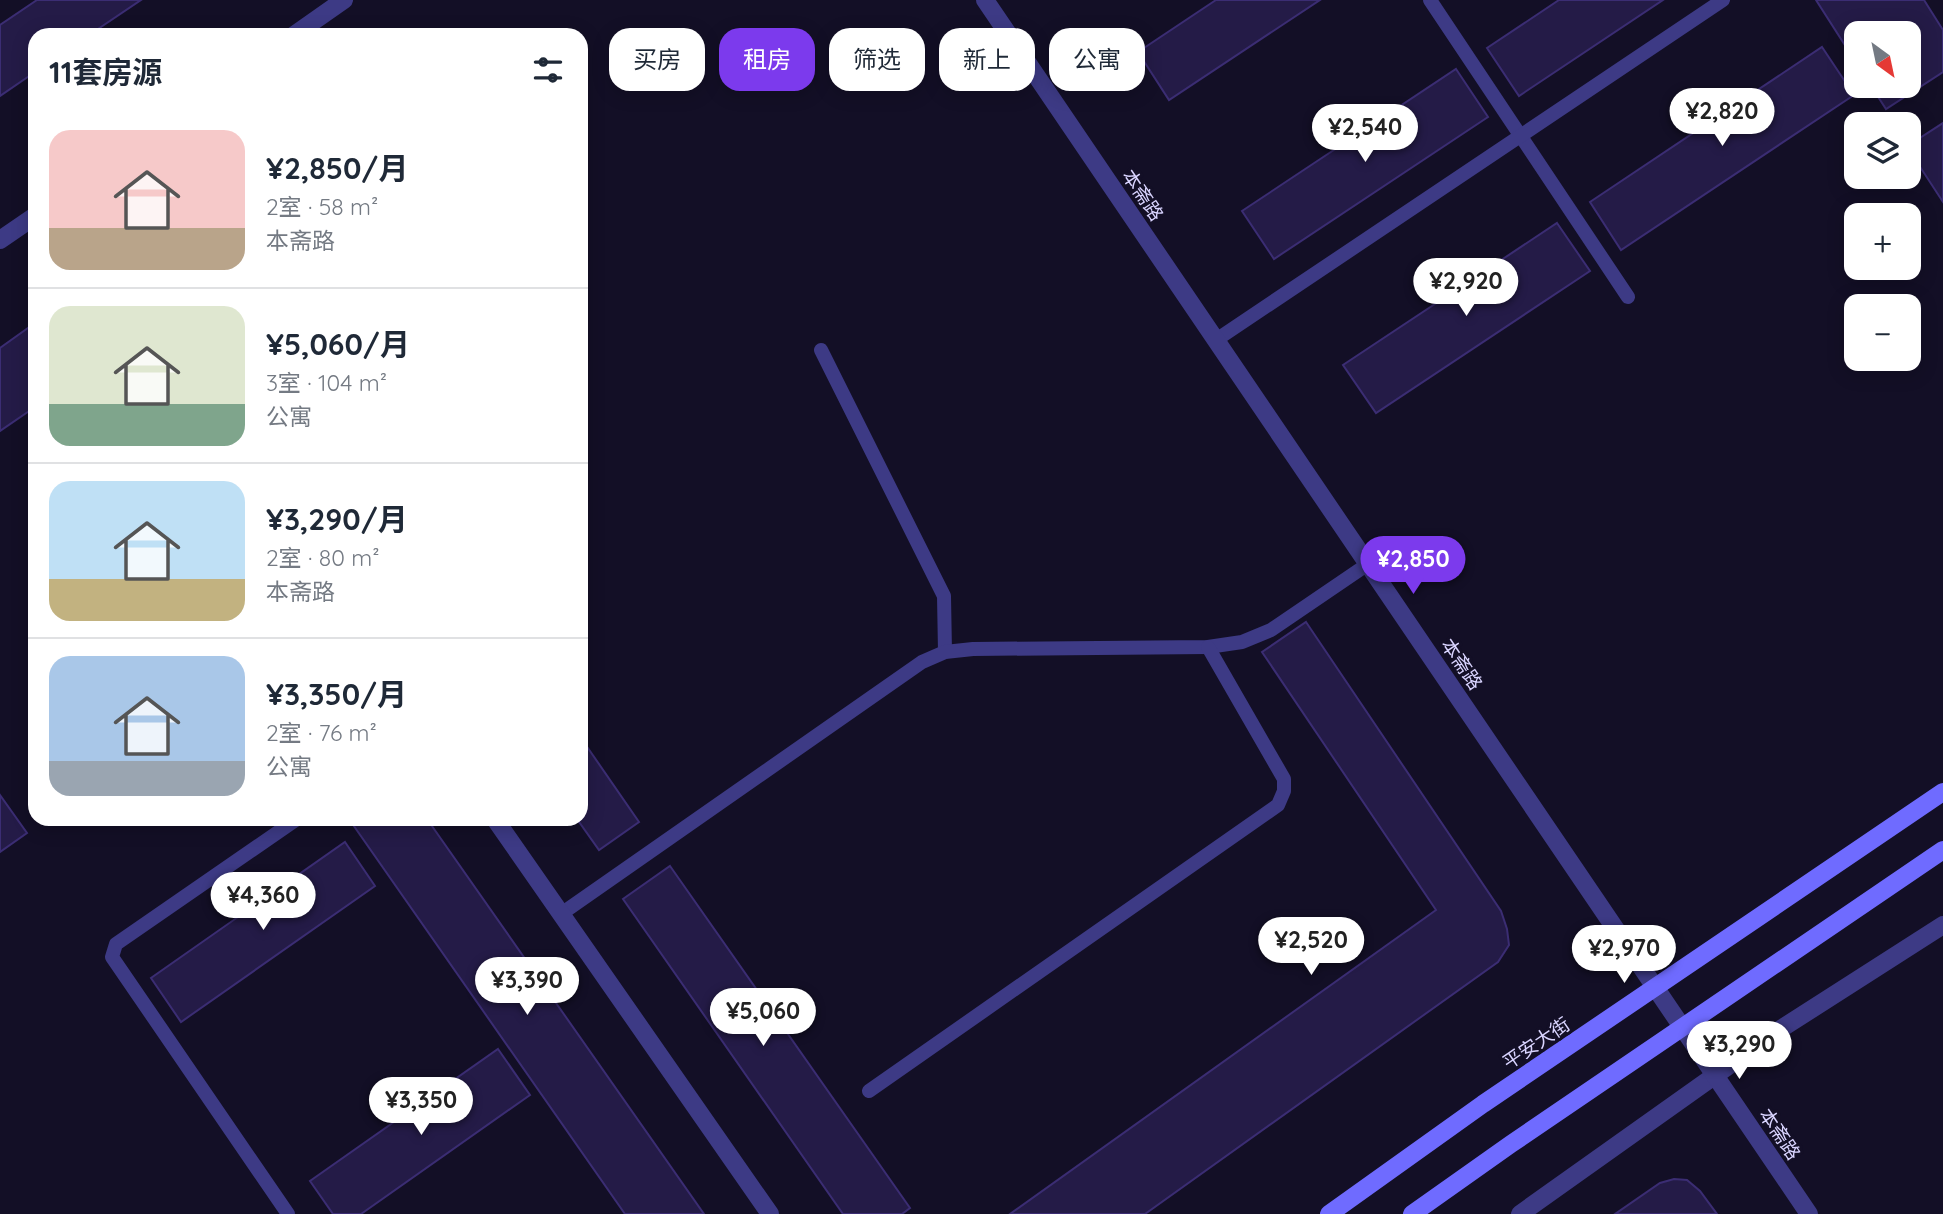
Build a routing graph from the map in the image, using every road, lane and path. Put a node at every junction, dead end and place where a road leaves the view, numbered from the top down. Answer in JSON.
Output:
{"nodes":[{"id":1,"x":344,"y":0,"type":"edge"},
{"id":2,"x":985,"y":0,"type":"edge"},
{"id":3,"x":1430,"y":0,"type":"edge"},
{"id":4,"x":1723,"y":0,"type":"edge"},
{"id":5,"x":304,"y":28,"type":"edge"},
{"id":6,"x":1521,"y":136,"type":"junction"},
{"id":7,"x":28,"y":221,"type":"edge"},
{"id":8,"x":0,"y":240,"type":"edge"},
{"id":9,"x":1628,"y":297,"type":"dead end"},
{"id":10,"x":1216,"y":340,"type":"junction"},
{"id":11,"x":821,"y":350,"type":"dead end"},
{"id":12,"x":1368,"y":564,"type":"junction"},
{"id":13,"x":1208,"y":647,"type":"junction"},
{"id":14,"x":945,"y":653,"type":"junction"},
{"id":15,"x":1943,"y":792,"type":"edge"},
{"id":16,"x":287,"y":826,"type":"edge"},
{"id":17,"x":500,"y":826,"type":"edge"},
{"id":18,"x":1943,"y":850,"type":"edge"},
{"id":19,"x":561,"y":914,"type":"junction"},
{"id":20,"x":1943,"y":925,"type":"edge"},
{"id":21,"x":1656,"y":987,"type":"junction"},
{"id":22,"x":1683,"y":1028,"type":"junction"},
{"id":23,"x":1715,"y":1075,"type":"junction"},
{"id":24,"x":869,"y":1091,"type":"dead end"},
{"id":25,"x":288,"y":1214,"type":"edge"},
{"id":26,"x":770,"y":1214,"type":"edge"},
{"id":27,"x":1329,"y":1214,"type":"edge"},
{"id":28,"x":1412,"y":1214,"type":"edge"},
{"id":29,"x":1520,"y":1214,"type":"edge"},
{"id":30,"x":1809,"y":1214,"type":"edge"}],
"edges":[{"from":1,"to":5,"type":"street"},
{"from":2,"to":10,"type":"street","name":"本斋路"},
{"from":3,"to":6,"type":"lane"},
{"from":4,"to":6,"type":"lane"},
{"from":6,"to":9,"type":"lane"},
{"from":6,"to":10,"type":"lane"},
{"from":7,"to":8,"type":"street"},
{"from":10,"to":12,"type":"street","name":"本斋路"},
{"from":11,"to":14,"type":"lane"},
{"from":12,"to":13,"type":"lane"},
{"from":12,"to":21,"type":"street","name":"本斋路"},
{"from":13,"to":14,"type":"lane"},
{"from":13,"to":24,"type":"lane"},
{"from":14,"to":19,"type":"lane"},
{"from":15,"to":21,"type":"main road","name":"平安大街"},
{"from":16,"to":25,"type":"lane"},
{"from":17,"to":19,"type":"street"},
{"from":18,"to":22,"type":"main road"},
{"from":19,"to":26,"type":"street"},
{"from":20,"to":23,"type":"street"},
{"from":21,"to":22,"type":"street","name":"本斋路"},
{"from":21,"to":27,"type":"main road","name":"平安大街"},
{"from":22,"to":23,"type":"street","name":"本斋路"},
{"from":22,"to":28,"type":"main road"},
{"from":23,"to":29,"type":"street"},
{"from":23,"to":30,"type":"street","name":"本斋路"}]}
